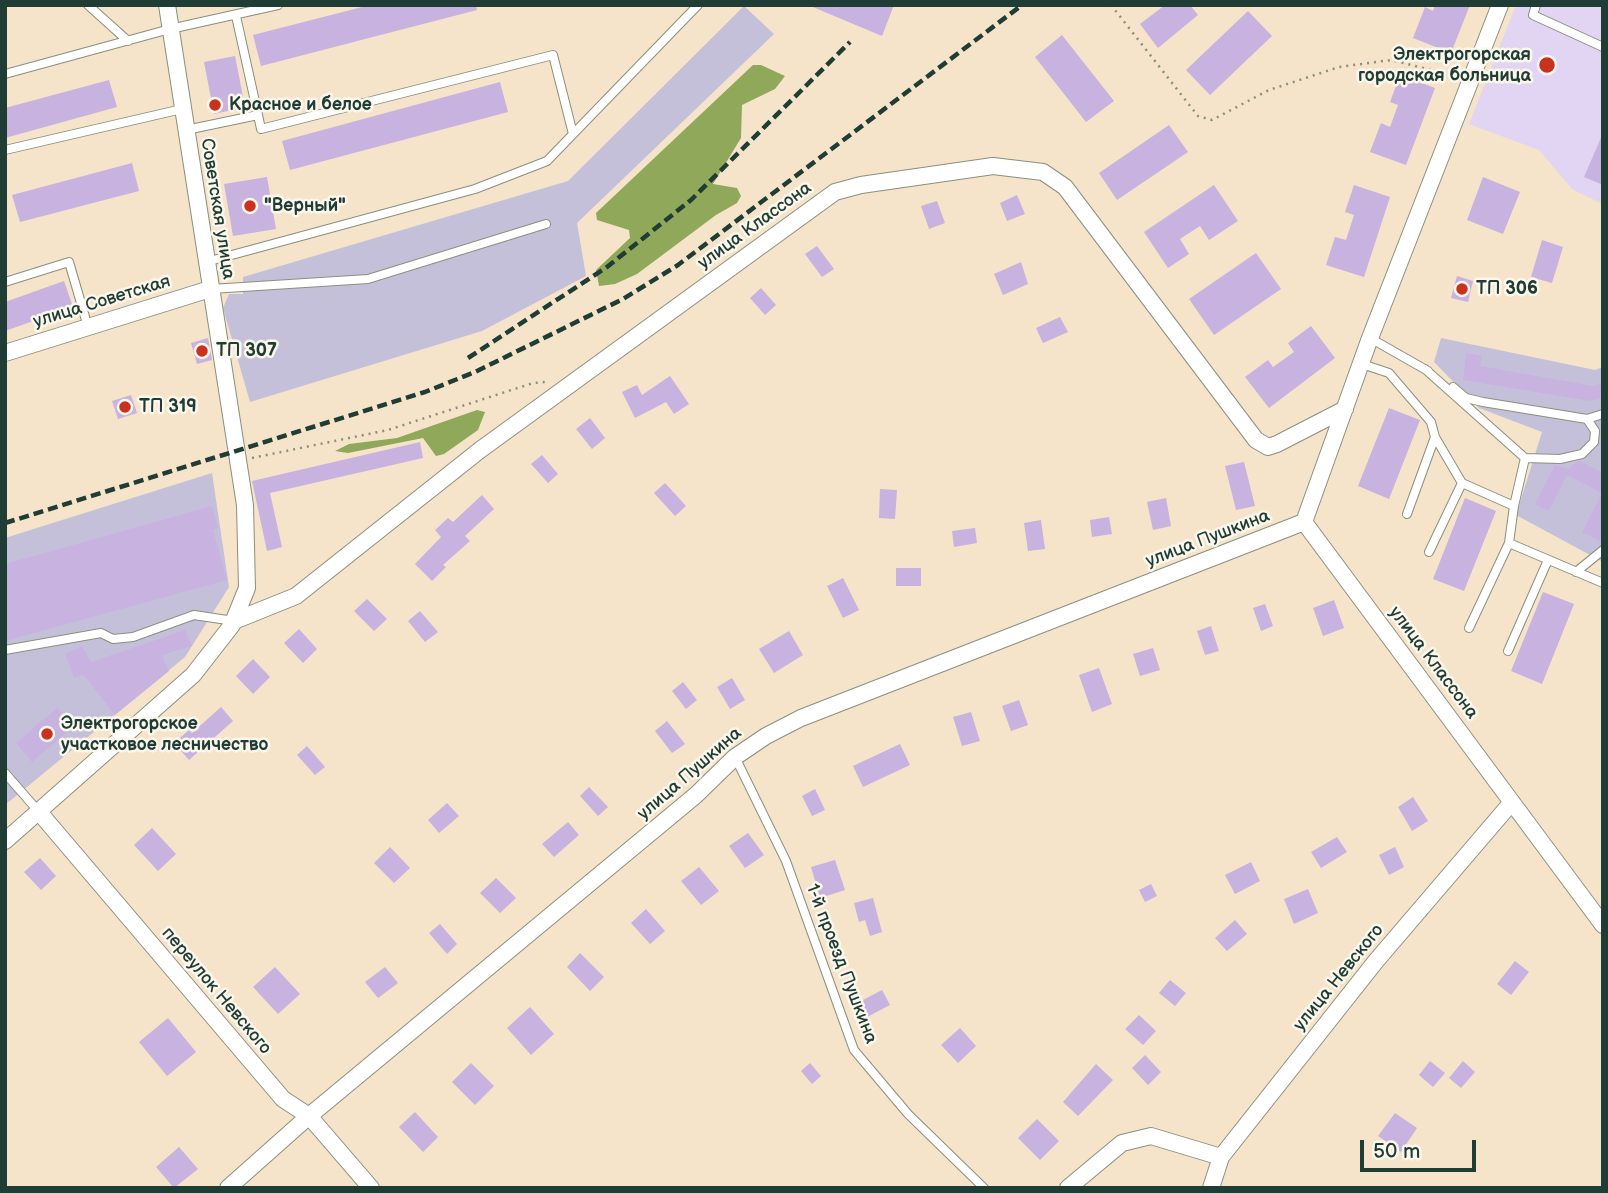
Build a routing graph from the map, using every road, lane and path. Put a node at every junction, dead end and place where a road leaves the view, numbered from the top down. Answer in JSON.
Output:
{"nodes":[{"id":1,"x":88,"y":5,"type":"edge"},
{"id":2,"x":167,"y":5,"type":"edge"},
{"id":3,"x":278,"y":5,"type":"edge"},
{"id":4,"x":698,"y":5,"type":"edge"},
{"id":5,"x":1111,"y":5,"type":"edge"},
{"id":6,"x":1500,"y":5,"type":"edge"},
{"id":7,"x":1536,"y":5,"type":"edge"},
{"id":8,"x":236,"y":16,"type":"junction"},
{"id":9,"x":170,"y":29,"type":"junction"},
{"id":10,"x":128,"y":41,"type":"junction"},
{"id":11,"x":1603,"y":47,"type":"edge"},
{"id":12,"x":5,"y":74,"type":"edge"},
{"id":13,"x":1471,"y":79,"type":"junction"},
{"id":14,"x":182,"y":109,"type":"junction"},
{"id":15,"x":258,"y":115,"type":"junction"},
{"id":16,"x":186,"y":130,"type":"junction"},
{"id":17,"x":573,"y":134,"type":"junction"},
{"id":18,"x":5,"y":150,"type":"edge"},
{"id":19,"x":546,"y":224,"type":"dead end"},
{"id":20,"x":206,"y":262,"type":"junction"},
{"id":21,"x":5,"y":282,"type":"edge"},
{"id":22,"x":210,"y":289,"type":"junction"},
{"id":23,"x":88,"y":327,"type":"junction"},
{"id":24,"x":1370,"y":338,"type":"junction"},
{"id":25,"x":5,"y":353,"type":"edge"},
{"id":26,"x":1362,"y":364,"type":"junction"},
{"id":27,"x":1425,"y":369,"type":"junction"},
{"id":28,"x":577,"y":379,"type":"junction"},
{"id":29,"x":1345,"y":409,"type":"junction"},
{"id":30,"x":1603,"y":414,"type":"edge"},
{"id":31,"x":1587,"y":419,"type":"junction"},
{"id":32,"x":1435,"y":437,"type":"junction"},
{"id":33,"x":1525,"y":458,"type":"junction"},
{"id":34,"x":239,"y":462,"type":"junction"},
{"id":35,"x":1462,"y":483,"type":"junction"},
{"id":36,"x":1514,"y":506,"type":"junction"},
{"id":37,"x":1407,"y":514,"type":"dead end"},
{"id":38,"x":1304,"y":522,"type":"junction"},
{"id":39,"x":1509,"y":542,"type":"junction"},
{"id":40,"x":1603,"y":550,"type":"edge"},
{"id":41,"x":1429,"y":552,"type":"dead end"},
{"id":42,"x":1548,"y":560,"type":"junction"},
{"id":43,"x":1577,"y":572,"type":"junction"},
{"id":44,"x":1603,"y":583,"type":"edge"},
{"id":45,"x":234,"y":621,"type":"junction"},
{"id":46,"x":1469,"y":628,"type":"dead end"},
{"id":47,"x":5,"y":650,"type":"edge"},
{"id":48,"x":1508,"y":651,"type":"dead end"},
{"id":49,"x":735,"y":757,"type":"junction"},
{"id":50,"x":5,"y":773,"type":"edge"},
{"id":51,"x":1512,"y":802,"type":"junction"},
{"id":52,"x":39,"y":812,"type":"junction"},
{"id":53,"x":5,"y":841,"type":"edge"},
{"id":54,"x":1603,"y":925,"type":"edge"},
{"id":55,"x":309,"y":1116,"type":"junction"},
{"id":56,"x":1221,"y":1157,"type":"junction"},
{"id":57,"x":228,"y":1188,"type":"edge"},
{"id":58,"x":371,"y":1188,"type":"edge"},
{"id":59,"x":984,"y":1188,"type":"edge"},
{"id":60,"x":1068,"y":1188,"type":"edge"},
{"id":61,"x":1211,"y":1188,"type":"edge"}],
"edges":[{"from":1,"to":10,"type":"lane"},
{"from":2,"to":9,"type":"street","name":"Советская улица"},
{"from":3,"to":8,"type":"lane"},
{"from":4,"to":17,"type":"lane"},
{"from":5,"to":13,"type":"path"},
{"from":6,"to":13,"type":"street"},
{"from":7,"to":11,"type":"lane"},
{"from":8,"to":9,"type":"lane"},
{"from":8,"to":15,"type":"lane"},
{"from":9,"to":10,"type":"lane"},
{"from":9,"to":14,"type":"street","name":"Советская улица"},
{"from":10,"to":12,"type":"lane"},
{"from":13,"to":24,"type":"street"},
{"from":14,"to":16,"type":"street","name":"Советская улица"},
{"from":14,"to":18,"type":"lane"},
{"from":15,"to":16,"type":"lane"},
{"from":15,"to":17,"type":"lane"},
{"from":16,"to":20,"type":"street","name":"Советская улица"},
{"from":17,"to":20,"type":"lane"},
{"from":19,"to":22,"type":"lane"},
{"from":20,"to":22,"type":"street","name":"Советская улица"},
{"from":21,"to":23,"type":"lane"},
{"from":22,"to":23,"type":"street","name":"улица Советская"},
{"from":22,"to":34,"type":"street","name":"Советская улица"},
{"from":23,"to":25,"type":"street","name":"улица Советская"},
{"from":24,"to":26,"type":"street"},
{"from":24,"to":27,"type":"lane"},
{"from":26,"to":29,"type":"street"},
{"from":26,"to":32,"type":"lane"},
{"from":27,"to":31,"type":"lane"},
{"from":27,"to":33,"type":"lane"},
{"from":28,"to":29,"type":"street","name":"улица Классона"},
{"from":28,"to":34,"type":"path"},
{"from":28,"to":45,"type":"street","name":"улица Классона"},
{"from":29,"to":38,"type":"street"},
{"from":30,"to":31,"type":"lane"},
{"from":31,"to":33,"type":"lane"},
{"from":32,"to":35,"type":"lane"},
{"from":32,"to":37,"type":"lane"},
{"from":33,"to":36,"type":"lane"},
{"from":34,"to":45,"type":"street","name":"Советская улица"},
{"from":35,"to":36,"type":"lane"},
{"from":35,"to":41,"type":"lane"},
{"from":36,"to":39,"type":"lane"},
{"from":38,"to":49,"type":"street","name":"улица Пушкина"},
{"from":38,"to":51,"type":"street","name":"улица Классона"},
{"from":39,"to":42,"type":"lane"},
{"from":39,"to":46,"type":"lane"},
{"from":40,"to":43,"type":"lane"},
{"from":42,"to":43,"type":"lane"},
{"from":42,"to":48,"type":"lane"},
{"from":43,"to":44,"type":"lane"},
{"from":45,"to":47,"type":"lane"},
{"from":45,"to":52,"type":"street","name":"Советская улица"},
{"from":49,"to":55,"type":"street","name":"улица Пушкина"},
{"from":49,"to":59,"type":"lane","name":"1-й проезд Пушкина"},
{"from":50,"to":52,"type":"lane"},
{"from":51,"to":54,"type":"street","name":"улица Классона"},
{"from":51,"to":56,"type":"street","name":"улица Невского"},
{"from":52,"to":53,"type":"street","name":"Советская улица"},
{"from":52,"to":55,"type":"street","name":"переулок Невского"},
{"from":55,"to":57,"type":"street","name":"улица Пушкина"},
{"from":55,"to":58,"type":"street","name":"переулок Невского"},
{"from":56,"to":60,"type":"street"},
{"from":56,"to":61,"type":"street","name":"улица Невского"}]}
